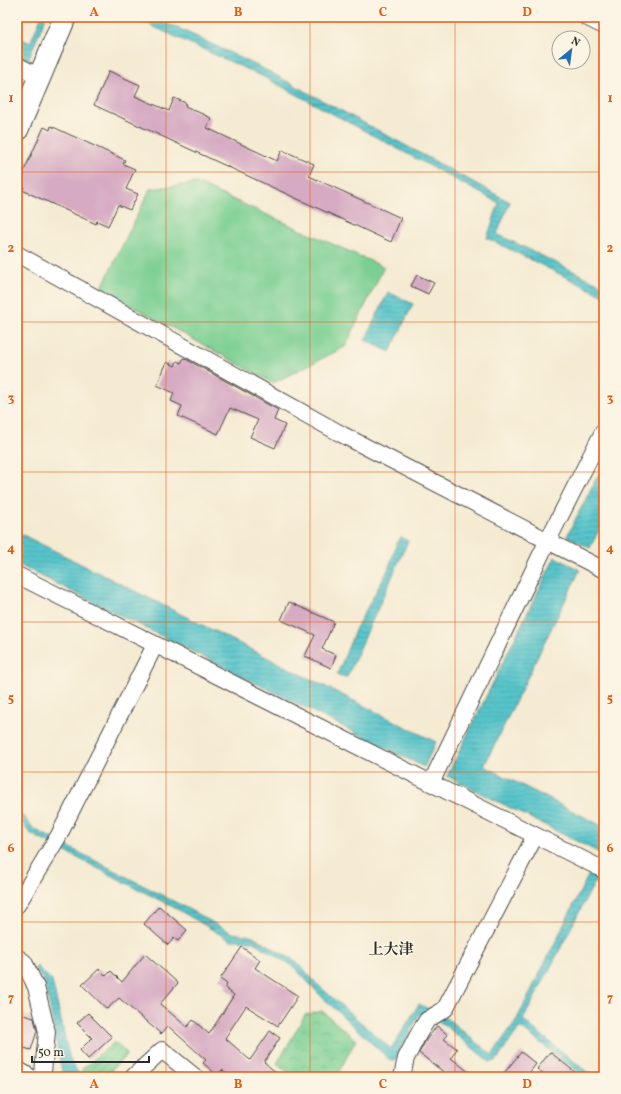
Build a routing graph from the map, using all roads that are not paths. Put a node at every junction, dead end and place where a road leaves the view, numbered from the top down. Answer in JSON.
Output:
{"nodes":[{"id":1,"x":65,"y":17,"type":"edge"},
{"id":2,"x":586,"y":17,"type":"edge"},
{"id":3,"x":604,"y":26,"type":"edge"},
{"id":4,"x":27,"y":70,"type":"edge"},
{"id":5,"x":17,"y":130,"type":"edge"},
{"id":6,"x":17,"y":254,"type":"edge"},
{"id":7,"x":604,"y":430,"type":"edge"},
{"id":8,"x":548,"y":542,"type":"junction"},
{"id":9,"x":604,"y":570,"type":"edge"},
{"id":10,"x":17,"y":575,"type":"edge"},
{"id":11,"x":155,"y":645,"type":"junction"},
{"id":12,"x":431,"y":783,"type":"junction"},
{"id":13,"x":535,"y":836,"type":"junction"},
{"id":14,"x":604,"y":870,"type":"edge"},
{"id":15,"x":17,"y":905,"type":"edge"},
{"id":16,"x":17,"y":957,"type":"edge"},
{"id":17,"x":17,"y":1069,"type":"edge"},
{"id":18,"x":30,"y":1077,"type":"edge"},
{"id":19,"x":44,"y":1077,"type":"edge"},
{"id":20,"x":133,"y":1077,"type":"edge"},
{"id":21,"x":195,"y":1077,"type":"edge"},
{"id":22,"x":402,"y":1077,"type":"edge"}],
"edges":[{"from":1,"to":4,"type":"main road"},
{"from":2,"to":3,"type":"street"},
{"from":4,"to":5,"type":"main road"},
{"from":6,"to":8,"type":"street"},
{"from":7,"to":8,"type":"street"},
{"from":8,"to":9,"type":"street"},
{"from":8,"to":12,"type":"street"},
{"from":10,"to":11,"type":"street"},
{"from":11,"to":12,"type":"street"},
{"from":11,"to":15,"type":"street"},
{"from":12,"to":13,"type":"street"},
{"from":13,"to":14,"type":"street"},
{"from":13,"to":22,"type":"street"},
{"from":16,"to":19,"type":"street"},
{"from":17,"to":18,"type":"street"},
{"from":20,"to":21,"type":"street"}]}
